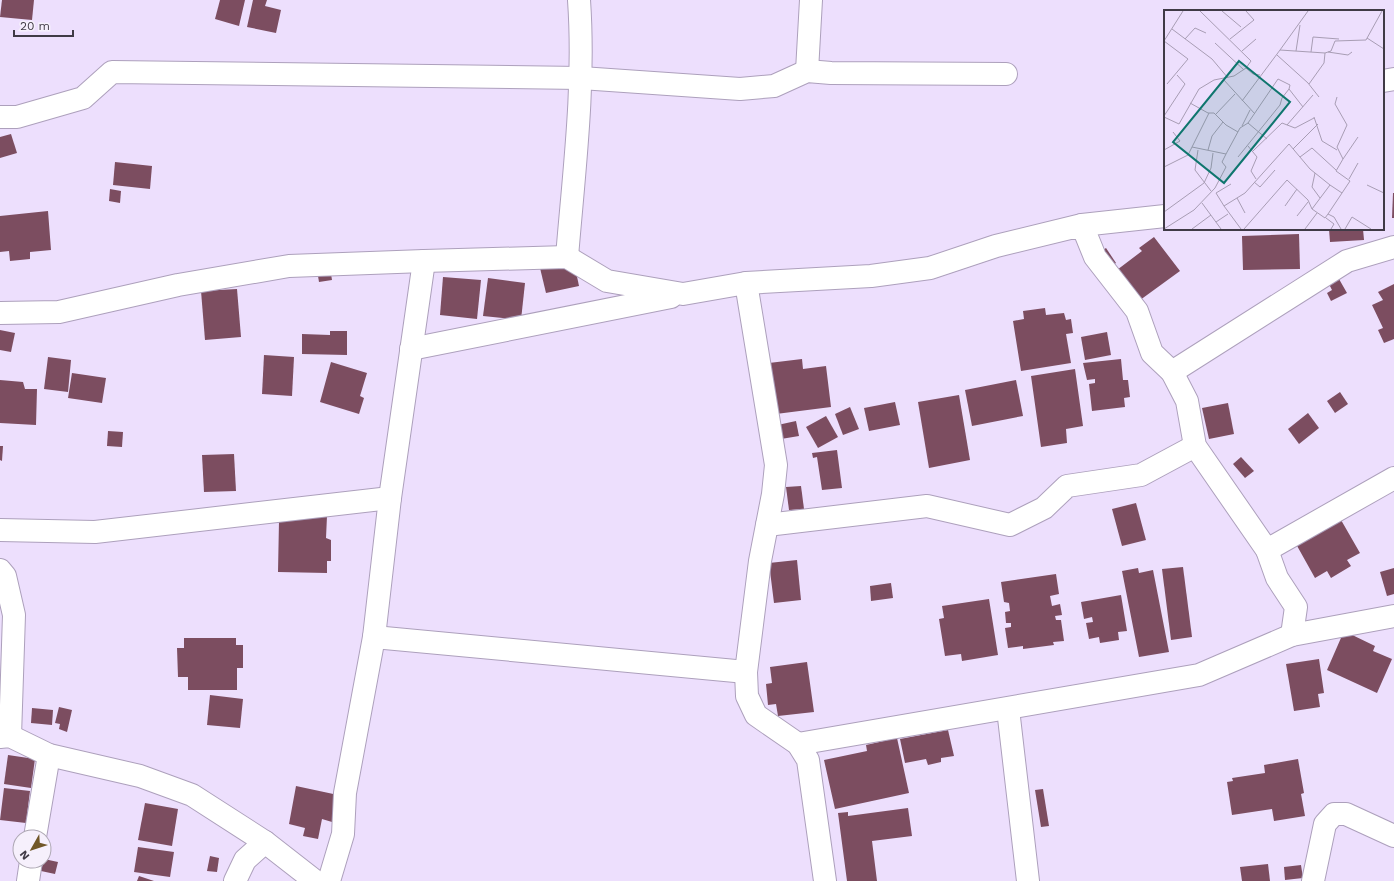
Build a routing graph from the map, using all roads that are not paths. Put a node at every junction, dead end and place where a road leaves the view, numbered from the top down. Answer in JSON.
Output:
{"nodes":[{"id":1,"x":579,"y":0,"type":"edge"},
{"id":2,"x":811,"y":0,"type":"edge"},
{"id":3,"x":807,"y":71,"type":"junction"},
{"id":4,"x":1006,"y":74,"type":"dead end"},
{"id":5,"x":581,"y":78,"type":"junction"},
{"id":6,"x":1394,"y":79,"type":"edge"},
{"id":7,"x":1384,"y":80,"type":"edge"},
{"id":8,"x":0,"y":117,"type":"edge"},
{"id":9,"x":1164,"y":216,"type":"edge"},
{"id":10,"x":1082,"y":225,"type":"junction"},
{"id":11,"x":1394,"y":247,"type":"edge"},
{"id":12,"x":567,"y":257,"type":"junction"},
{"id":13,"x":424,"y":260,"type":"junction"},
{"id":14,"x":746,"y":283,"type":"junction"},
{"id":15,"x":683,"y":294,"type":"junction"},
{"id":16,"x":0,"y":313,"type":"edge"},
{"id":17,"x":412,"y":349,"type":"junction"},
{"id":18,"x":1172,"y":372,"type":"junction"},
{"id":19,"x":1195,"y":446,"type":"junction"},
{"id":20,"x":1394,"y":478,"type":"edge"},
{"id":21,"x":390,"y":498,"type":"junction"},
{"id":22,"x":767,"y":525,"type":"junction"},
{"id":23,"x":0,"y":530,"type":"edge"},
{"id":24,"x":1267,"y":550,"type":"junction"},
{"id":25,"x":0,"y":570,"type":"edge"},
{"id":26,"x":1394,"y":616,"type":"edge"},
{"id":27,"x":1292,"y":635,"type":"junction"},
{"id":28,"x":374,"y":637,"type":"junction"},
{"id":29,"x":746,"y":672,"type":"junction"},
{"id":30,"x":1008,"y":709,"type":"junction"},
{"id":31,"x":5,"y":736,"type":"edge"},
{"id":32,"x":798,"y":744,"type":"junction"},
{"id":33,"x":49,"y":755,"type":"junction"},
{"id":34,"x":35,"y":829,"type":"edge"},
{"id":35,"x":1394,"y":836,"type":"edge"},
{"id":36,"x":265,"y":842,"type":"junction"},
{"id":37,"x":30,"y":869,"type":"edge"},
{"id":38,"x":28,"y":881,"type":"edge"},
{"id":39,"x":235,"y":881,"type":"edge"},
{"id":40,"x":315,"y":881,"type":"edge"},
{"id":41,"x":329,"y":881,"type":"edge"},
{"id":42,"x":824,"y":881,"type":"edge"},
{"id":43,"x":1028,"y":881,"type":"edge"},
{"id":44,"x":1313,"y":881,"type":"edge"}],
"edges":[{"from":1,"to":5,"type":"street"},
{"from":2,"to":3,"type":"street"},
{"from":3,"to":4,"type":"street"},
{"from":3,"to":5,"type":"street"},
{"from":5,"to":8,"type":"street"},
{"from":5,"to":12,"type":"street"},
{"from":6,"to":7,"type":"street"},
{"from":9,"to":10,"type":"street"},
{"from":10,"to":14,"type":"street"},
{"from":10,"to":18,"type":"street"},
{"from":11,"to":18,"type":"street"},
{"from":12,"to":13,"type":"street"},
{"from":12,"to":15,"type":"street"},
{"from":13,"to":16,"type":"street"},
{"from":13,"to":17,"type":"street"},
{"from":14,"to":15,"type":"street"},
{"from":14,"to":22,"type":"street"},
{"from":15,"to":17,"type":"street"},
{"from":17,"to":21,"type":"street"},
{"from":18,"to":19,"type":"street"},
{"from":19,"to":22,"type":"street"},
{"from":19,"to":24,"type":"street"},
{"from":20,"to":24,"type":"street"},
{"from":21,"to":23,"type":"street"},
{"from":21,"to":28,"type":"street"},
{"from":22,"to":29,"type":"street"},
{"from":24,"to":27,"type":"street"},
{"from":25,"to":31,"type":"street"},
{"from":26,"to":27,"type":"street"},
{"from":27,"to":30,"type":"street"},
{"from":28,"to":29,"type":"street"},
{"from":28,"to":41,"type":"street"},
{"from":29,"to":32,"type":"street"},
{"from":30,"to":32,"type":"street"},
{"from":30,"to":43,"type":"street"},
{"from":31,"to":33,"type":"street"},
{"from":32,"to":42,"type":"street"},
{"from":33,"to":34,"type":"street"},
{"from":33,"to":36,"type":"street"},
{"from":35,"to":44,"type":"street"},
{"from":36,"to":39,"type":"street"},
{"from":36,"to":40,"type":"street"},
{"from":37,"to":38,"type":"street"}]}
